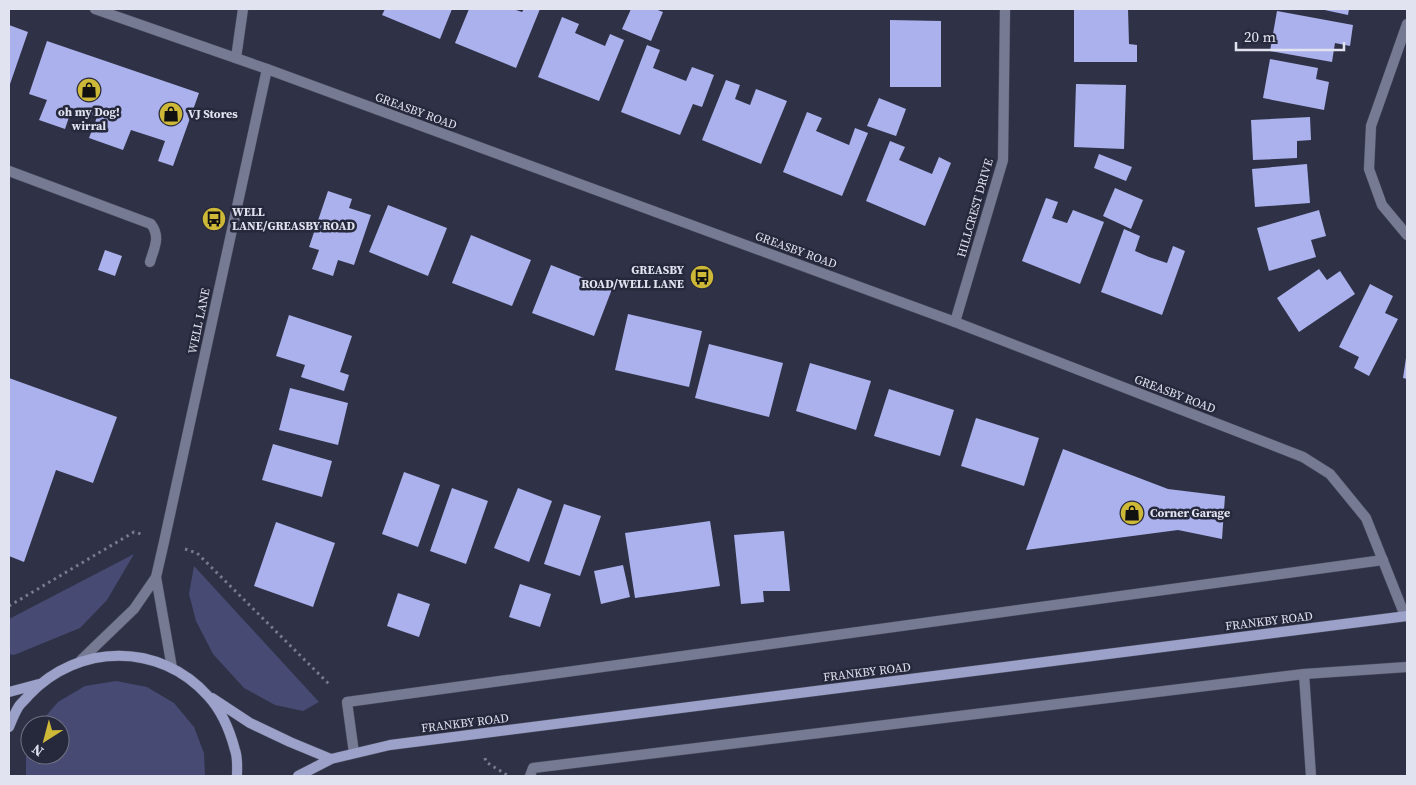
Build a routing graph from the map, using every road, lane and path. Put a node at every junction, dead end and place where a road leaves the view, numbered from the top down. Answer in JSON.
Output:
{"nodes":[{"id":1,"x":95,"y":9,"type":"edge"},
{"id":2,"x":243,"y":9,"type":"edge"},
{"id":3,"x":1005,"y":9,"type":"edge"},
{"id":4,"x":1407,"y":24,"type":"edge"},
{"id":5,"x":236,"y":58,"type":"junction"},
{"id":6,"x":266,"y":69,"type":"junction"},
{"id":7,"x":9,"y":171,"type":"edge"},
{"id":8,"x":1407,"y":235,"type":"edge"},
{"id":9,"x":150,"y":262,"type":"dead end"},
{"id":10,"x":955,"y":322,"type":"junction"},
{"id":11,"x":164,"y":542,"type":"junction"},
{"id":12,"x":1383,"y":560,"type":"junction"},
{"id":13,"x":156,"y":577,"type":"junction"},
{"id":14,"x":9,"y":606,"type":"edge"},
{"id":15,"x":1406,"y":616,"type":"edge"},
{"id":16,"x":81,"y":660,"type":"junction"},
{"id":17,"x":1407,"y":667,"type":"edge"},
{"id":18,"x":172,"y":668,"type":"junction"},
{"id":19,"x":1304,"y":674,"type":"junction"},
{"id":20,"x":40,"y":683,"type":"junction"},
{"id":21,"x":9,"y":692,"type":"edge"},
{"id":22,"x":209,"y":696,"type":"junction"},
{"id":23,"x":347,"y":702,"type":"junction"},
{"id":24,"x":9,"y":727,"type":"edge"},
{"id":25,"x":354,"y":753,"type":"junction"},
{"id":26,"x":332,"y":759,"type":"junction"},
{"id":27,"x":532,"y":772,"type":"edge"},
{"id":28,"x":238,"y":776,"type":"edge"},
{"id":29,"x":298,"y":776,"type":"edge"},
{"id":30,"x":1311,"y":776,"type":"edge"}],
"edges":[{"from":1,"to":5,"type":"street","name":"GREASBY ROAD"},
{"from":2,"to":5,"type":"street"},
{"from":3,"to":10,"type":"street","name":"HILLCREST DRIVE"},
{"from":4,"to":8,"type":"street"},
{"from":5,"to":6,"type":"street","name":"GREASBY ROAD"},
{"from":6,"to":10,"type":"street","name":"GREASBY ROAD"},
{"from":6,"to":11,"type":"street","name":"WELL LANE"},
{"from":7,"to":9,"type":"street"},
{"from":10,"to":12,"type":"street","name":"GREASBY ROAD"},
{"from":11,"to":13,"type":"street","name":"WELL LANE"},
{"from":11,"to":14,"type":"path"},
{"from":11,"to":23,"type":"path"},
{"from":12,"to":15,"type":"street","name":"GREASBY ROAD"},
{"from":12,"to":23,"type":"street"},
{"from":13,"to":16,"type":"street","name":"WELL LANE"},
{"from":13,"to":18,"type":"street","name":"WELL LANE"},
{"from":15,"to":25,"type":"main road","name":"FRANKBY ROAD"},
{"from":16,"to":18,"type":"main road"},
{"from":16,"to":20,"type":"main road"},
{"from":17,"to":19,"type":"street"},
{"from":18,"to":22,"type":"main road"},
{"from":19,"to":27,"type":"street"},
{"from":19,"to":30,"type":"street"},
{"from":20,"to":21,"type":"main road"},
{"from":20,"to":24,"type":"main road"},
{"from":22,"to":26,"type":"main road"},
{"from":22,"to":28,"type":"main road"},
{"from":23,"to":25,"type":"street"},
{"from":25,"to":26,"type":"main road","name":"FRANKBY ROAD"},
{"from":26,"to":29,"type":"main road","name":"FRANKBY ROAD"}]}
